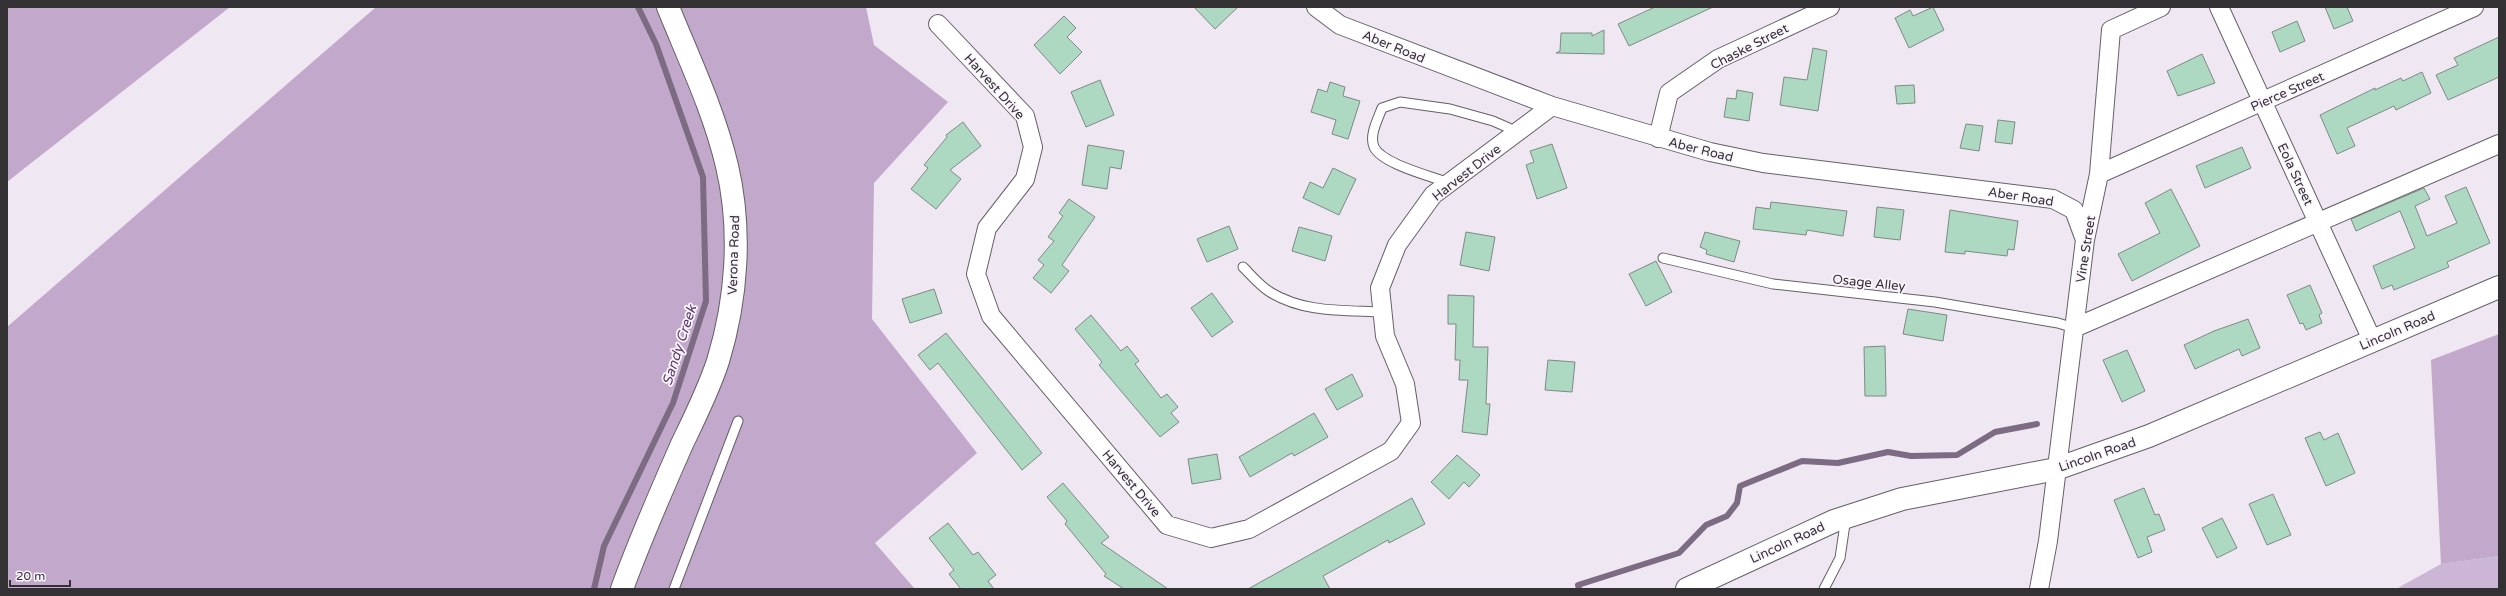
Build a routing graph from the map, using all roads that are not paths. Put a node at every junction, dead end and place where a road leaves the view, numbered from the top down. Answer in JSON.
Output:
{"nodes":[{"id":1,"x":668,"y":7,"type":"edge"},
{"id":2,"x":1316,"y":7,"type":"edge"},
{"id":3,"x":1830,"y":7,"type":"edge"},
{"id":4,"x":2161,"y":7,"type":"edge"},
{"id":5,"x":2219,"y":7,"type":"edge"},
{"id":6,"x":2474,"y":7,"type":"edge"},
{"id":7,"x":938,"y":24,"type":"dead end"},
{"id":8,"x":2263,"y":102,"type":"junction"},
{"id":9,"x":1552,"y":106,"type":"junction"},
{"id":10,"x":1518,"y":132,"type":"junction"},
{"id":11,"x":1658,"y":138,"type":"junction"},
{"id":12,"x":2499,"y":144,"type":"edge"},
{"id":13,"x":2099,"y":174,"type":"junction"},
{"id":14,"x":1449,"y":183,"type":"junction"},
{"id":15,"x":2318,"y":223,"type":"junction"},
{"id":16,"x":2085,"y":240,"type":"junction"},
{"id":17,"x":1663,"y":258,"type":"dead end"},
{"id":18,"x":1243,"y":267,"type":"dead end"},
{"id":19,"x":2499,"y":287,"type":"edge"},
{"id":20,"x":1382,"y":312,"type":"junction"},
{"id":21,"x":2074,"y":328,"type":"junction"},
{"id":22,"x":2372,"y":340,"type":"junction"},
{"id":23,"x":738,"y":421,"type":"dead end"},
{"id":24,"x":2056,"y":469,"type":"junction"},
{"id":25,"x":1846,"y":517,"type":"junction"},
{"id":26,"x":622,"y":589,"type":"edge"},
{"id":27,"x":674,"y":589,"type":"edge"},
{"id":28,"x":1686,"y":589,"type":"edge"},
{"id":29,"x":1824,"y":589,"type":"edge"},
{"id":30,"x":2039,"y":589,"type":"edge"}],
"edges":[{"from":1,"to":26,"type":"street","name":"Verona Road"},
{"from":2,"to":9,"type":"street","name":"Aber Road"},
{"from":3,"to":11,"type":"street","name":"Chaske Street"},
{"from":4,"to":13,"type":"street","name":"Vine Street"},
{"from":5,"to":8,"type":"street","name":"Eola Street"},
{"from":6,"to":8,"type":"street","name":"Pierce Street"},
{"from":7,"to":20,"type":"street","name":"Harvest Drive"},
{"from":8,"to":13,"type":"street","name":"Pierce Street"},
{"from":8,"to":15,"type":"street","name":"Eola Street"},
{"from":9,"to":10,"type":"street","name":"Harvest Drive"},
{"from":9,"to":11,"type":"street","name":"Aber Road"},
{"from":10,"to":14,"type":"street","name":"Harvest Drive"},
{"from":10,"to":14,"type":"lane"},
{"from":11,"to":16,"type":"street","name":"Aber Road"},
{"from":12,"to":15,"type":"street"},
{"from":13,"to":16,"type":"street","name":"Vine Street"},
{"from":14,"to":20,"type":"street","name":"Harvest Drive"},
{"from":15,"to":21,"type":"street"},
{"from":15,"to":22,"type":"street","name":"Eola Street"},
{"from":16,"to":21,"type":"street","name":"Vine Street"},
{"from":17,"to":21,"type":"lane","name":"Osage Alley"},
{"from":18,"to":20,"type":"lane"},
{"from":19,"to":22,"type":"street","name":"Lincoln Road"},
{"from":21,"to":24,"type":"street","name":"Vine Street"},
{"from":22,"to":24,"type":"street","name":"Lincoln Road"},
{"from":23,"to":27,"type":"lane"},
{"from":24,"to":25,"type":"street","name":"Lincoln Road"},
{"from":24,"to":30,"type":"street","name":"Vine Street"},
{"from":25,"to":28,"type":"street","name":"Lincoln Road"},
{"from":25,"to":29,"type":"lane"}]}
